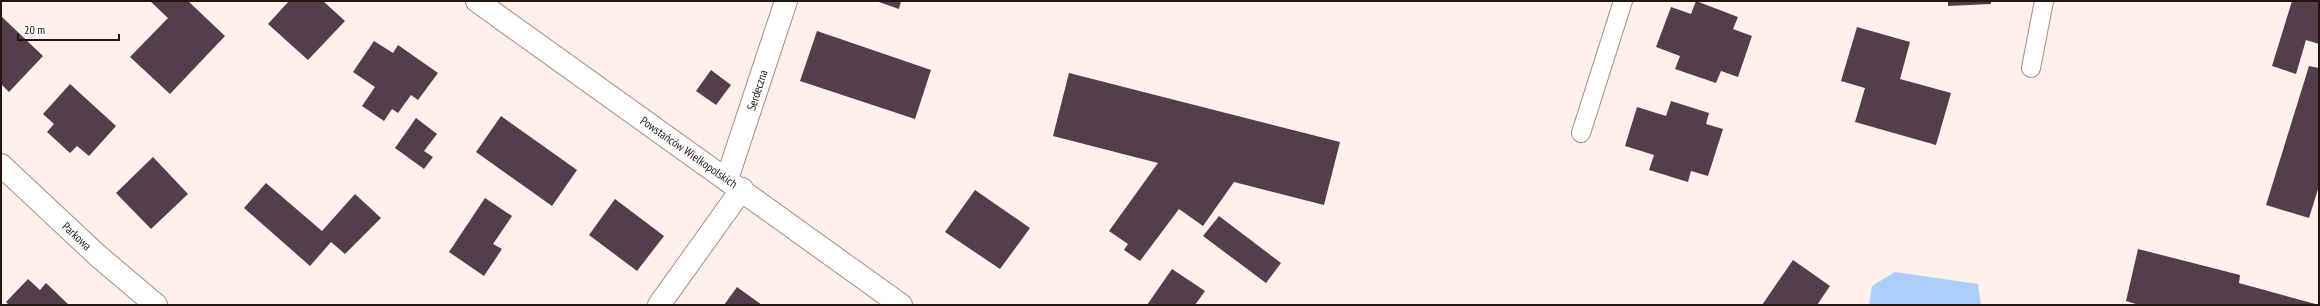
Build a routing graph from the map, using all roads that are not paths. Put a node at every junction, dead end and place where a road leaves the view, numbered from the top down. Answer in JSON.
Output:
{"nodes":[{"id":1,"x":477,"y":1,"type":"edge"},
{"id":2,"x":786,"y":1,"type":"edge"},
{"id":3,"x":1622,"y":1,"type":"edge"},
{"id":4,"x":2044,"y":1,"type":"edge"},
{"id":5,"x":2031,"y":68,"type":"dead end"},
{"id":6,"x":1581,"y":132,"type":"dead end"},
{"id":7,"x":1,"y":165,"type":"edge"},
{"id":8,"x":735,"y":184,"type":"junction"},
{"id":9,"x":156,"y":305,"type":"edge"},
{"id":10,"x":659,"y":305,"type":"edge"},
{"id":11,"x":900,"y":305,"type":"edge"}],
"edges":[{"from":1,"to":8,"type":"street","name":"Powstańców Wielkopolskich"},
{"from":2,"to":8,"type":"street","name":"Serdeczna"},
{"from":3,"to":6,"type":"lane"},
{"from":4,"to":5,"type":"lane"},
{"from":7,"to":9,"type":"street","name":"Parkowa"},
{"from":8,"to":10,"type":"street","name":"Serdeczna"},
{"from":8,"to":11,"type":"street","name":"Powstańców Wielkopolskich"}]}
